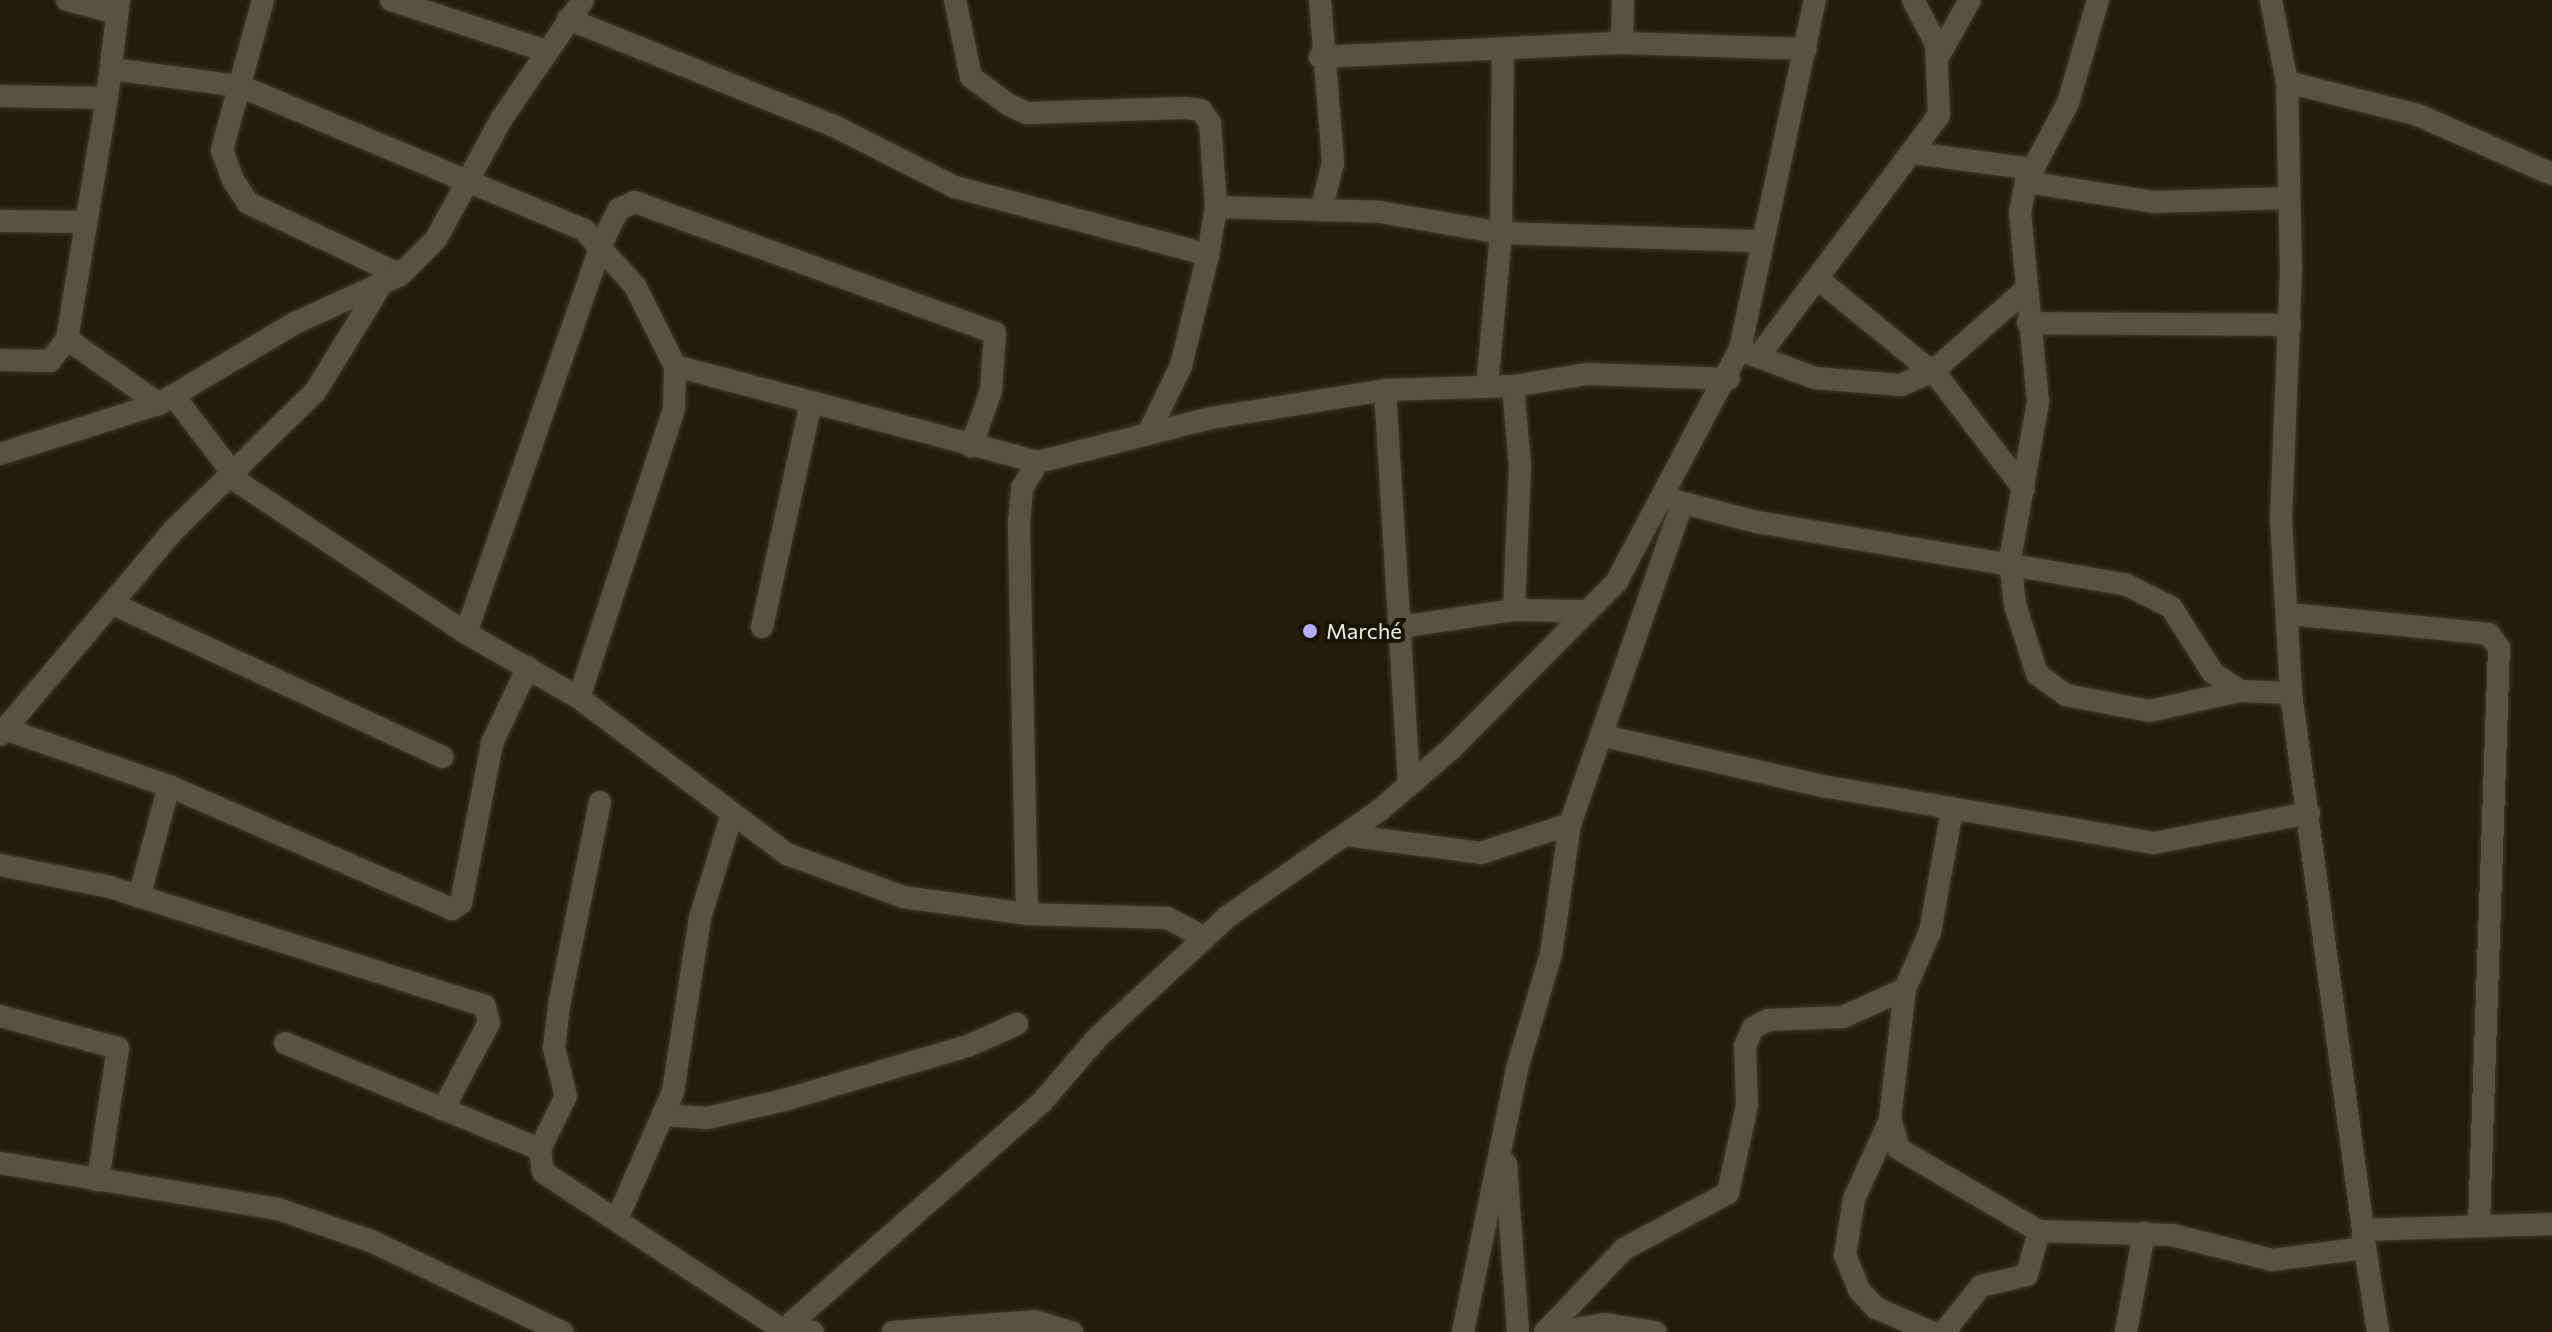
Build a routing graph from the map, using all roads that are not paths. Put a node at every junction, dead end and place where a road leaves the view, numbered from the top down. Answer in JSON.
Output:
{"nodes":[{"id":1,"x":67,"y":0,"type":"edge"},
{"id":2,"x":263,"y":0,"type":"edge"},
{"id":3,"x":391,"y":0,"type":"edge"},
{"id":4,"x":583,"y":0,"type":"edge"},
{"id":5,"x":955,"y":0,"type":"edge"},
{"id":6,"x":1320,"y":0,"type":"edge"},
{"id":7,"x":1623,"y":0,"type":"edge"},
{"id":8,"x":1815,"y":0,"type":"edge"},
{"id":9,"x":1913,"y":0,"type":"edge"},
{"id":10,"x":1970,"y":0,"type":"edge"},
{"id":11,"x":2098,"y":0,"type":"edge"},
{"id":12,"x":2271,"y":0,"type":"edge"},
{"id":13,"x":118,"y":7,"type":"edge"},
{"id":14,"x":568,"y":19,"type":"junction"},
{"id":15,"x":1622,"y":43,"type":"junction"},
{"id":16,"x":1806,"y":49,"type":"junction"},
{"id":17,"x":546,"y":51,"type":"junction"},
{"id":18,"x":1503,"y":53,"type":"junction"},
{"id":19,"x":1320,"y":57,"type":"junction"},
{"id":20,"x":1938,"y":57,"type":"junction"},
{"id":21,"x":112,"y":69,"type":"junction"},
{"id":22,"x":2287,"y":82,"type":"junction"},
{"id":23,"x":240,"y":86,"type":"junction"},
{"id":24,"x":0,"y":96,"type":"edge"},
{"id":25,"x":107,"y":98,"type":"junction"},
{"id":26,"x":1914,"y":153,"type":"junction"},
{"id":27,"x":2552,"y":174,"type":"edge"},
{"id":28,"x":2029,"y":175,"type":"junction"},
{"id":29,"x":469,"y":185,"type":"junction"},
{"id":30,"x":2289,"y":198,"type":"junction"},
{"id":31,"x":1216,"y":207,"type":"junction"},
{"id":32,"x":1321,"y":210,"type":"junction"},
{"id":33,"x":0,"y":221,"type":"edge"},
{"id":34,"x":86,"y":222,"type":"junction"},
{"id":35,"x":1501,"y":233,"type":"junction"},
{"id":36,"x":1762,"y":241,"type":"junction"},
{"id":37,"x":602,"y":242,"type":"junction"},
{"id":38,"x":1208,"y":255,"type":"junction"},
{"id":39,"x":400,"y":275,"type":"junction"},
{"id":40,"x":1818,"y":279,"type":"junction"},
{"id":41,"x":378,"y":290,"type":"junction"},
{"id":42,"x":2023,"y":292,"type":"junction"},
{"id":43,"x":2028,"y":323,"type":"junction"},
{"id":44,"x":2290,"y":325,"type":"junction"},
{"id":45,"x":67,"y":339,"type":"junction"},
{"id":46,"x":1749,"y":353,"type":"junction"},
{"id":47,"x":0,"y":360,"type":"edge"},
{"id":48,"x":675,"y":366,"type":"junction"},
{"id":49,"x":1932,"y":372,"type":"junction"},
{"id":50,"x":1729,"y":379,"type":"junction"},
{"id":51,"x":1513,"y":386,"type":"junction"},
{"id":52,"x":1487,"y":387,"type":"junction"},
{"id":53,"x":1385,"y":390,"type":"junction"},
{"id":54,"x":166,"y":399,"type":"junction"},
{"id":55,"x":811,"y":402,"type":"junction"},
{"id":56,"x":1149,"y":432,"type":"junction"},
{"id":57,"x":971,"y":447,"type":"junction"},
{"id":58,"x":0,"y":454,"type":"edge"},
{"id":59,"x":1038,"y":462,"type":"junction"},
{"id":60,"x":233,"y":474,"type":"junction"},
{"id":61,"x":2024,"y":489,"type":"junction"},
{"id":62,"x":1673,"y":501,"type":"junction"},
{"id":63,"x":2010,"y":559,"type":"junction"},
{"id":64,"x":115,"y":605,"type":"junction"},
{"id":65,"x":1514,"y":610,"type":"junction"},
{"id":66,"x":1587,"y":611,"type":"junction"},
{"id":67,"x":2290,"y":614,"type":"junction"},
{"id":68,"x":762,"y":627,"type":"dead end"},
{"id":69,"x":1400,"y":627,"type":"junction"},
{"id":70,"x":466,"y":633,"type":"junction"},
{"id":71,"x":528,"y":667,"type":"junction"},
{"id":72,"x":2240,"y":691,"type":"junction"},
{"id":73,"x":2291,"y":693,"type":"junction"},
{"id":74,"x":579,"y":698,"type":"junction"},
{"id":75,"x":2,"y":732,"type":"edge"},
{"id":76,"x":1604,"y":736,"type":"junction"},
{"id":77,"x":442,"y":757,"type":"dead end"},
{"id":78,"x":1409,"y":785,"type":"junction"},
{"id":79,"x":169,"y":786,"type":"junction"},
{"id":80,"x":600,"y":802,"type":"dead end"},
{"id":81,"x":1952,"y":810,"type":"junction"},
{"id":82,"x":2309,"y":813,"type":"junction"},
{"id":83,"x":732,"y":814,"type":"junction"},
{"id":84,"x":1570,"y":824,"type":"junction"},
{"id":85,"x":1345,"y":835,"type":"junction"},
{"id":86,"x":0,"y":865,"type":"edge"},
{"id":87,"x":139,"y":897,"type":"junction"},
{"id":88,"x":1027,"y":914,"type":"junction"},
{"id":89,"x":1204,"y":937,"type":"junction"},
{"id":90,"x":1905,"y":989,"type":"junction"},
{"id":91,"x":0,"y":1016,"type":"edge"},
{"id":92,"x":1017,"y":1024,"type":"dead end"},
{"id":93,"x":285,"y":1043,"type":"dead end"},
{"id":94,"x":443,"y":1109,"type":"junction"},
{"id":95,"x":664,"y":1115,"type":"junction"},
{"id":96,"x":1506,"y":1119,"type":"junction"},
{"id":97,"x":1890,"y":1119,"type":"junction"},
{"id":98,"x":540,"y":1149,"type":"junction"},
{"id":99,"x":0,"y":1163,"type":"edge"},
{"id":100,"x":98,"y":1181,"type":"junction"},
{"id":101,"x":618,"y":1217,"type":"junction"},
{"id":102,"x":2552,"y":1224,"type":"edge"},
{"id":103,"x":2479,"y":1225,"type":"junction"},
{"id":104,"x":2039,"y":1231,"type":"junction"},
{"id":105,"x":2144,"y":1233,"type":"junction"},
{"id":106,"x":2364,"y":1239,"type":"junction"},
{"id":107,"x":782,"y":1331,"type":"edge"},
{"id":108,"x":562,"y":1332,"type":"edge"},
{"id":109,"x":813,"y":1332,"type":"edge"},
{"id":110,"x":893,"y":1332,"type":"edge"},
{"id":111,"x":1072,"y":1332,"type":"edge"},
{"id":112,"x":1463,"y":1332,"type":"edge"},
{"id":113,"x":1518,"y":1332,"type":"edge"},
{"id":114,"x":1545,"y":1332,"type":"edge"},
{"id":115,"x":1558,"y":1332,"type":"edge"},
{"id":116,"x":1655,"y":1332,"type":"edge"},
{"id":117,"x":1931,"y":1332,"type":"edge"},
{"id":118,"x":1944,"y":1332,"type":"edge"},
{"id":119,"x":2126,"y":1332,"type":"edge"},
{"id":120,"x":2378,"y":1332,"type":"edge"}],
"edges":[{"from":1,"to":13,"type":"street"},
{"from":2,"to":23,"type":"street"},
{"from":3,"to":17,"type":"street"},
{"from":4,"to":14,"type":"street"},
{"from":5,"to":31,"type":"street"},
{"from":6,"to":19,"type":"street"},
{"from":7,"to":15,"type":"street"},
{"from":8,"to":16,"type":"street"},
{"from":9,"to":20,"type":"street"},
{"from":10,"to":20,"type":"street"},
{"from":11,"to":28,"type":"street"},
{"from":12,"to":22,"type":"street"},
{"from":13,"to":21,"type":"street"},
{"from":14,"to":17,"type":"street"},
{"from":14,"to":38,"type":"street"},
{"from":15,"to":16,"type":"street"},
{"from":15,"to":18,"type":"street"},
{"from":16,"to":36,"type":"street"},
{"from":17,"to":29,"type":"street"},
{"from":18,"to":19,"type":"street"},
{"from":18,"to":35,"type":"street"},
{"from":19,"to":32,"type":"street"},
{"from":20,"to":26,"type":"street"},
{"from":21,"to":23,"type":"street"},
{"from":21,"to":25,"type":"street"},
{"from":22,"to":27,"type":"street"},
{"from":22,"to":30,"type":"street"},
{"from":23,"to":29,"type":"street"},
{"from":23,"to":39,"type":"street"},
{"from":24,"to":25,"type":"street"},
{"from":25,"to":34,"type":"street"},
{"from":26,"to":28,"type":"street"},
{"from":26,"to":40,"type":"street"},
{"from":28,"to":30,"type":"street"},
{"from":28,"to":42,"type":"street"},
{"from":29,"to":37,"type":"street"},
{"from":29,"to":39,"type":"street"},
{"from":30,"to":44,"type":"street"},
{"from":31,"to":32,"type":"street"},
{"from":31,"to":38,"type":"street"},
{"from":32,"to":35,"type":"street"},
{"from":33,"to":34,"type":"street"},
{"from":34,"to":45,"type":"street"},
{"from":35,"to":36,"type":"street"},
{"from":35,"to":52,"type":"street"},
{"from":36,"to":46,"type":"street"},
{"from":37,"to":48,"type":"street"},
{"from":37,"to":57,"type":"street"},
{"from":37,"to":70,"type":"street"},
{"from":38,"to":56,"type":"street"},
{"from":39,"to":41,"type":"street"},
{"from":40,"to":46,"type":"street"},
{"from":40,"to":49,"type":"street"},
{"from":41,"to":54,"type":"street"},
{"from":41,"to":60,"type":"street"},
{"from":42,"to":43,"type":"street"},
{"from":42,"to":49,"type":"street"},
{"from":43,"to":44,"type":"street"},
{"from":43,"to":61,"type":"street"},
{"from":44,"to":67,"type":"street"},
{"from":45,"to":47,"type":"street"},
{"from":45,"to":54,"type":"street"},
{"from":46,"to":49,"type":"street"},
{"from":46,"to":50,"type":"street"},
{"from":48,"to":55,"type":"street"},
{"from":48,"to":74,"type":"street"},
{"from":49,"to":61,"type":"street"},
{"from":50,"to":51,"type":"street"},
{"from":50,"to":62,"type":"street"},
{"from":51,"to":52,"type":"street"},
{"from":51,"to":65,"type":"street"},
{"from":52,"to":53,"type":"street"},
{"from":53,"to":56,"type":"street"},
{"from":53,"to":69,"type":"street"},
{"from":54,"to":58,"type":"street"},
{"from":54,"to":60,"type":"street"},
{"from":55,"to":57,"type":"street"},
{"from":55,"to":68,"type":"street"},
{"from":56,"to":59,"type":"street"},
{"from":57,"to":59,"type":"street"},
{"from":59,"to":88,"type":"street"},
{"from":60,"to":64,"type":"street"},
{"from":60,"to":70,"type":"street"},
{"from":61,"to":63,"type":"street"},
{"from":62,"to":63,"type":"street"},
{"from":62,"to":66,"type":"street"},
{"from":62,"to":76,"type":"street"},
{"from":63,"to":72,"type":"street"},
{"from":63,"to":72,"type":"street"},
{"from":64,"to":75,"type":"street"},
{"from":64,"to":77,"type":"street"},
{"from":65,"to":66,"type":"street"},
{"from":65,"to":69,"type":"street"},
{"from":66,"to":78,"type":"street"},
{"from":67,"to":73,"type":"street"},
{"from":67,"to":103,"type":"street"},
{"from":69,"to":78,"type":"street"},
{"from":70,"to":71,"type":"street"},
{"from":71,"to":74,"type":"street"},
{"from":71,"to":79,"type":"street"},
{"from":72,"to":73,"type":"street"},
{"from":73,"to":82,"type":"street"},
{"from":74,"to":83,"type":"street"},
{"from":75,"to":79,"type":"street"},
{"from":76,"to":81,"type":"street"},
{"from":76,"to":84,"type":"street"},
{"from":78,"to":85,"type":"street"},
{"from":79,"to":87,"type":"street"},
{"from":80,"to":98,"type":"street"},
{"from":81,"to":82,"type":"street"},
{"from":81,"to":90,"type":"street"},
{"from":82,"to":106,"type":"street"},
{"from":83,"to":88,"type":"street"},
{"from":83,"to":95,"type":"street"},
{"from":84,"to":85,"type":"street"},
{"from":84,"to":96,"type":"street"},
{"from":85,"to":89,"type":"street"},
{"from":86,"to":87,"type":"street"},
{"from":87,"to":94,"type":"street"},
{"from":88,"to":89,"type":"street"},
{"from":89,"to":107,"type":"street"},
{"from":90,"to":97,"type":"street"},
{"from":90,"to":114,"type":"street"},
{"from":91,"to":100,"type":"street"},
{"from":92,"to":95,"type":"street"},
{"from":93,"to":94,"type":"street"},
{"from":94,"to":98,"type":"street"},
{"from":95,"to":101,"type":"street"},
{"from":96,"to":112,"type":"street"},
{"from":96,"to":113,"type":"street"},
{"from":97,"to":104,"type":"street"},
{"from":97,"to":117,"type":"street"},
{"from":98,"to":101,"type":"street"},
{"from":99,"to":100,"type":"street"},
{"from":100,"to":108,"type":"street"},
{"from":101,"to":107,"type":"street"},
{"from":102,"to":103,"type":"street"},
{"from":103,"to":106,"type":"street"},
{"from":104,"to":105,"type":"street"},
{"from":104,"to":118,"type":"street"},
{"from":105,"to":106,"type":"street"},
{"from":105,"to":119,"type":"street"},
{"from":106,"to":120,"type":"street"},
{"from":107,"to":109,"type":"street"},
{"from":110,"to":111,"type":"street"},
{"from":115,"to":116,"type":"street"}]}
